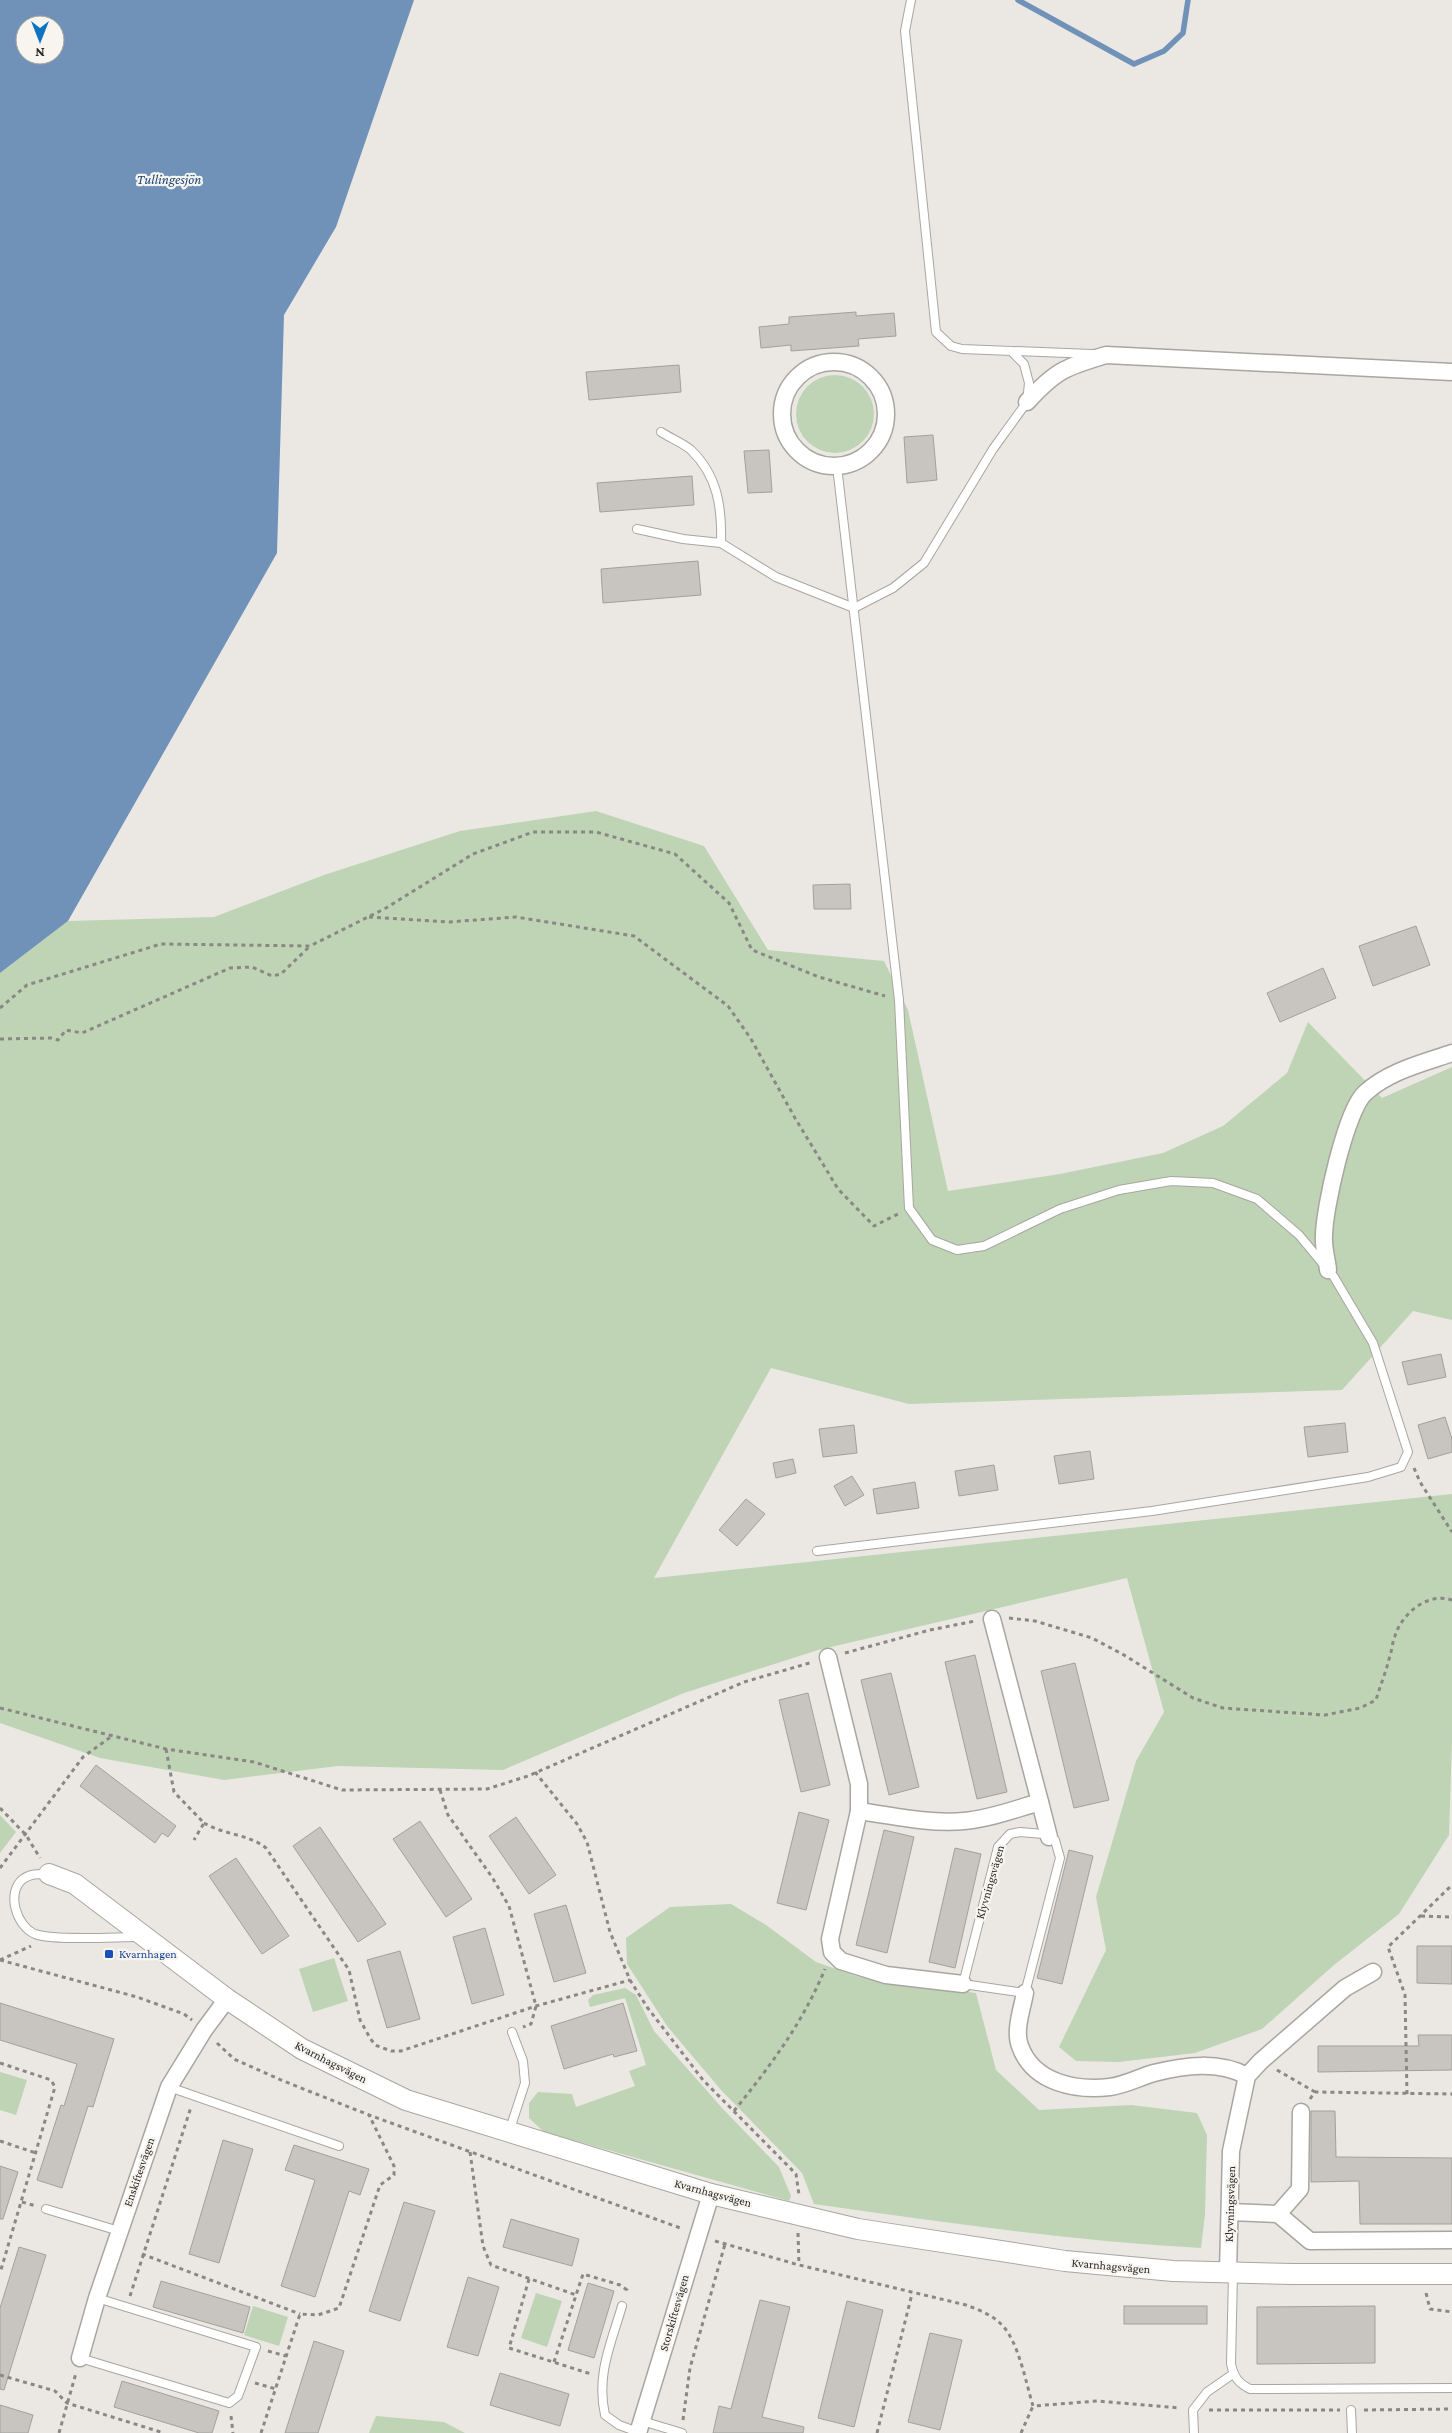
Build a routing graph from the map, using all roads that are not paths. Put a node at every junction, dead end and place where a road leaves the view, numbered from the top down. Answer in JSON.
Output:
{"nodes":[{"id":1,"x":911,"y":0,"type":"edge"},
{"id":2,"x":1011,"y":351,"type":"junction"},
{"id":3,"x":1106,"y":355,"type":"junction"},
{"id":4,"x":1452,"y":372,"type":"edge"},
{"id":5,"x":1027,"y":402,"type":"junction"},
{"id":6,"x":661,"y":432,"type":"dead end"},
{"id":7,"x":837,"y":466,"type":"junction"},
{"id":8,"x":636,"y":529,"type":"dead end"},
{"id":9,"x":721,"y":543,"type":"junction"},
{"id":10,"x":854,"y":608,"type":"junction"},
{"id":11,"x":1452,"y":1053,"type":"edge"},
{"id":12,"x":1328,"y":1270,"type":"junction"},
{"id":13,"x":818,"y":1551,"type":"dead end"},
{"id":14,"x":992,"y":1619,"type":"road end"},
{"id":15,"x":828,"y":1657,"type":"road end"},
{"id":16,"x":1040,"y":1802,"type":"junction"},
{"id":17,"x":859,"y":1811,"type":"junction"},
{"id":18,"x":1049,"y":1837,"type":"junction"},
{"id":19,"x":49,"y":1874,"type":"joint"},
{"id":20,"x":147,"y":1936,"type":"junction"},
{"id":21,"x":1373,"y":1972,"type":"dead end"},
{"id":22,"x":962,"y":1984,"type":"junction"},
{"id":23,"x":1025,"y":1993,"type":"junction"},
{"id":24,"x":226,"y":1999,"type":"junction"},
{"id":25,"x":512,"y":2032,"type":"road end"},
{"id":26,"x":1248,"y":2076,"type":"junction"},
{"id":27,"x":169,"y":2087,"type":"junction"},
{"id":28,"x":1301,"y":2112,"type":"road end"},
{"id":29,"x":509,"y":2132,"type":"junction"},
{"id":30,"x":339,"y":2146,"type":"dead end"},
{"id":31,"x":711,"y":2194,"type":"junction"},
{"id":32,"x":46,"y":2209,"type":"dead end"},
{"id":33,"x":1231,"y":2212,"type":"junction"},
{"id":34,"x":1278,"y":2214,"type":"junction"},
{"id":35,"x":119,"y":2231,"type":"junction"},
{"id":36,"x":1452,"y":2240,"type":"edge"},
{"id":37,"x":1230,"y":2272,"type":"junction"},
{"id":38,"x":1452,"y":2274,"type":"edge"},
{"id":39,"x":97,"y":2298,"type":"junction"},
{"id":40,"x":622,"y":2306,"type":"road end"},
{"id":41,"x":80,"y":2358,"type":"joint"},
{"id":42,"x":1233,"y":2374,"type":"junction"},
{"id":43,"x":1452,"y":2388,"type":"edge"},
{"id":44,"x":1351,"y":2410,"type":"road end"},
{"id":45,"x":640,"y":2429,"type":"edge"},
{"id":46,"x":681,"y":2433,"type":"edge"},
{"id":47,"x":1194,"y":2433,"type":"edge"},
{"id":48,"x":1352,"y":2433,"type":"edge"}],
"edges":[{"from":1,"to":2,"type":"lane"},
{"from":2,"to":3,"type":"lane"},
{"from":2,"to":5,"type":"lane"},
{"from":3,"to":4,"type":"street"},
{"from":3,"to":5,"type":"street"},
{"from":5,"to":10,"type":"lane"},
{"from":6,"to":9,"type":"lane"},
{"from":7,"to":7,"type":"street"},
{"from":7,"to":10,"type":"lane"},
{"from":8,"to":9,"type":"lane"},
{"from":9,"to":10,"type":"lane"},
{"from":10,"to":12,"type":"lane"},
{"from":11,"to":12,"type":"street"},
{"from":12,"to":13,"type":"lane"},
{"from":14,"to":16,"type":"street"},
{"from":15,"to":17,"type":"street"},
{"from":16,"to":17,"type":"street"},
{"from":16,"to":18,"type":"street"},
{"from":17,"to":22,"type":"street"},
{"from":18,"to":22,"type":"lane","name":"Klyvningsvägen"},
{"from":18,"to":23,"type":"lane"},
{"from":19,"to":20,"type":"street","name":"Kvarnhagsvägen"},
{"from":19,"to":20,"type":"lane"},
{"from":20,"to":24,"type":"street","name":"Kvarnhagsvägen"},
{"from":21,"to":26,"type":"street","name":"Klyvningsvägen"},
{"from":22,"to":23,"type":"lane"},
{"from":23,"to":26,"type":"street"},
{"from":24,"to":27,"type":"street","name":"Enskiftesvägen"},
{"from":24,"to":29,"type":"street","name":"Kvarnhagsvägen"},
{"from":25,"to":29,"type":"lane"},
{"from":26,"to":33,"type":"street","name":"Klyvningsvägen"},
{"from":27,"to":30,"type":"lane"},
{"from":27,"to":35,"type":"street","name":"Enskiftesvägen"},
{"from":28,"to":34,"type":"street"},
{"from":29,"to":31,"type":"street","name":"Kvarnhagsvägen"},
{"from":31,"to":37,"type":"street","name":"Kvarnhagsvägen"},
{"from":31,"to":45,"type":"street","name":"Storskiftesvägen"},
{"from":32,"to":35,"type":"lane"},
{"from":33,"to":34,"type":"street"},
{"from":33,"to":37,"type":"street","name":"Klyvningsvägen"},
{"from":34,"to":36,"type":"street"},
{"from":35,"to":39,"type":"street","name":"Enskiftesvägen"},
{"from":37,"to":38,"type":"street","name":"Kvarnhagsvägen"},
{"from":37,"to":42,"type":"lane"},
{"from":39,"to":41,"type":"street","name":"Enskiftesvägen"},
{"from":39,"to":41,"type":"lane"},
{"from":40,"to":45,"type":"lane"},
{"from":42,"to":43,"type":"lane"},
{"from":42,"to":47,"type":"lane"},
{"from":44,"to":48,"type":"lane"},
{"from":45,"to":46,"type":"lane"}]}
